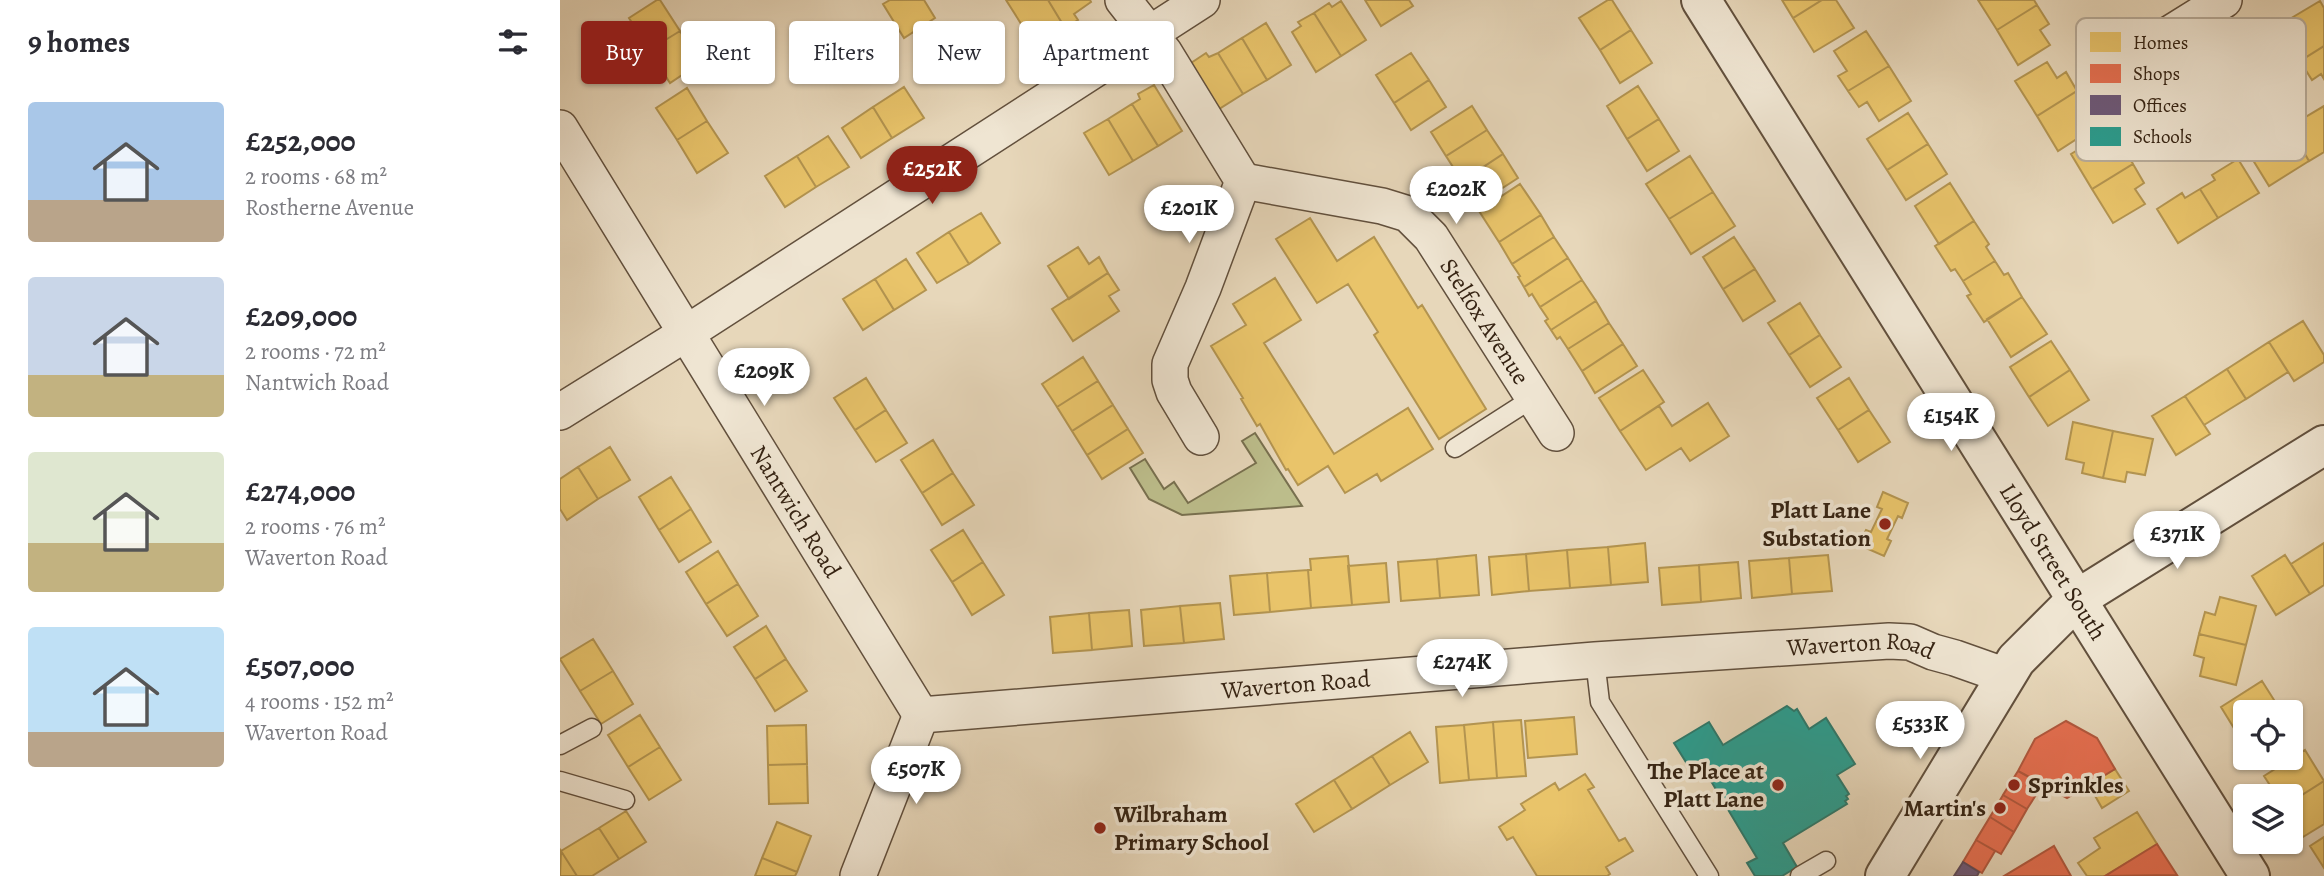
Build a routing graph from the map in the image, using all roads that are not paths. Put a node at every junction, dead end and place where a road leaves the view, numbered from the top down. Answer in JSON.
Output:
{"nodes":[{"id":1,"x":1123,"y":0,"type":"edge"},
{"id":2,"x":1202,"y":0,"type":"edge"},
{"id":3,"x":1701,"y":0,"type":"edge"},
{"id":4,"x":2224,"y":0,"type":"edge"},
{"id":5,"x":2195,"y":18,"type":"edge"},
{"id":6,"x":1140,"y":21,"type":"edge"},
{"id":7,"x":1167,"y":21,"type":"edge"},
{"id":8,"x":1174,"y":68,"type":"edge"},
{"id":9,"x":1069,"y":84,"type":"edge"},
{"id":10,"x":560,"y":128,"type":"edge"},
{"id":11,"x":1243,"y":181,"type":"junction"},
{"id":12,"x":685,"y":334,"type":"junction"},
{"id":13,"x":1533,"y":398,"type":"junction"},
{"id":14,"x":560,"y":412,"type":"edge"},
{"id":15,"x":1556,"y":433,"type":"dead end"},
{"id":16,"x":1200,"y":437,"type":"dead end"},
{"id":17,"x":2324,"y":445,"type":"edge"},
{"id":18,"x":1455,"y":448,"type":"dead end"},
{"id":19,"x":2077,"y":599,"type":"junction"},
{"id":20,"x":1595,"y":660,"type":"junction"},
{"id":21,"x":2006,"y":676,"type":"junction"},
{"id":22,"x":921,"y":715,"type":"junction"},
{"id":23,"x":592,"y":728,"type":"dead end"},
{"id":24,"x":560,"y":745,"type":"edge"},
{"id":25,"x":560,"y":781,"type":"edge"},
{"id":26,"x":625,"y":800,"type":"dead end"},
{"id":27,"x":1826,"y":861,"type":"dead end"},
{"id":28,"x":1893,"y":870,"type":"edge"},
{"id":29,"x":858,"y":876,"type":"edge"},
{"id":30,"x":1709,"y":876,"type":"edge"},
{"id":31,"x":1800,"y":876,"type":"edge"},
{"id":32,"x":2250,"y":876,"type":"edge"}],
"edges":[{"from":1,"to":6,"type":"street"},
{"from":2,"to":7,"type":"street"},
{"from":3,"to":19,"type":"street","name":"Lloyd Street South"},
{"from":4,"to":5,"type":"street"},
{"from":8,"to":11,"type":"street"},
{"from":9,"to":12,"type":"street"},
{"from":10,"to":12,"type":"street","name":"Nantwich Road"},
{"from":11,"to":13,"type":"street","name":"Stelfox Avenue"},
{"from":11,"to":16,"type":"street"},
{"from":12,"to":14,"type":"street"},
{"from":12,"to":22,"type":"street","name":"Nantwich Road"},
{"from":13,"to":15,"type":"street","name":"Stelfox Avenue"},
{"from":13,"to":18,"type":"lane"},
{"from":17,"to":19,"type":"street"},
{"from":19,"to":21,"type":"street"},
{"from":19,"to":32,"type":"street","name":"Lloyd Street South"},
{"from":20,"to":21,"type":"street","name":"Waverton Road"},
{"from":20,"to":22,"type":"street","name":"Waverton Road"},
{"from":20,"to":30,"type":"lane"},
{"from":21,"to":28,"type":"street"},
{"from":22,"to":29,"type":"street"},
{"from":23,"to":24,"type":"lane"},
{"from":25,"to":26,"type":"lane"},
{"from":27,"to":31,"type":"lane"}]}
